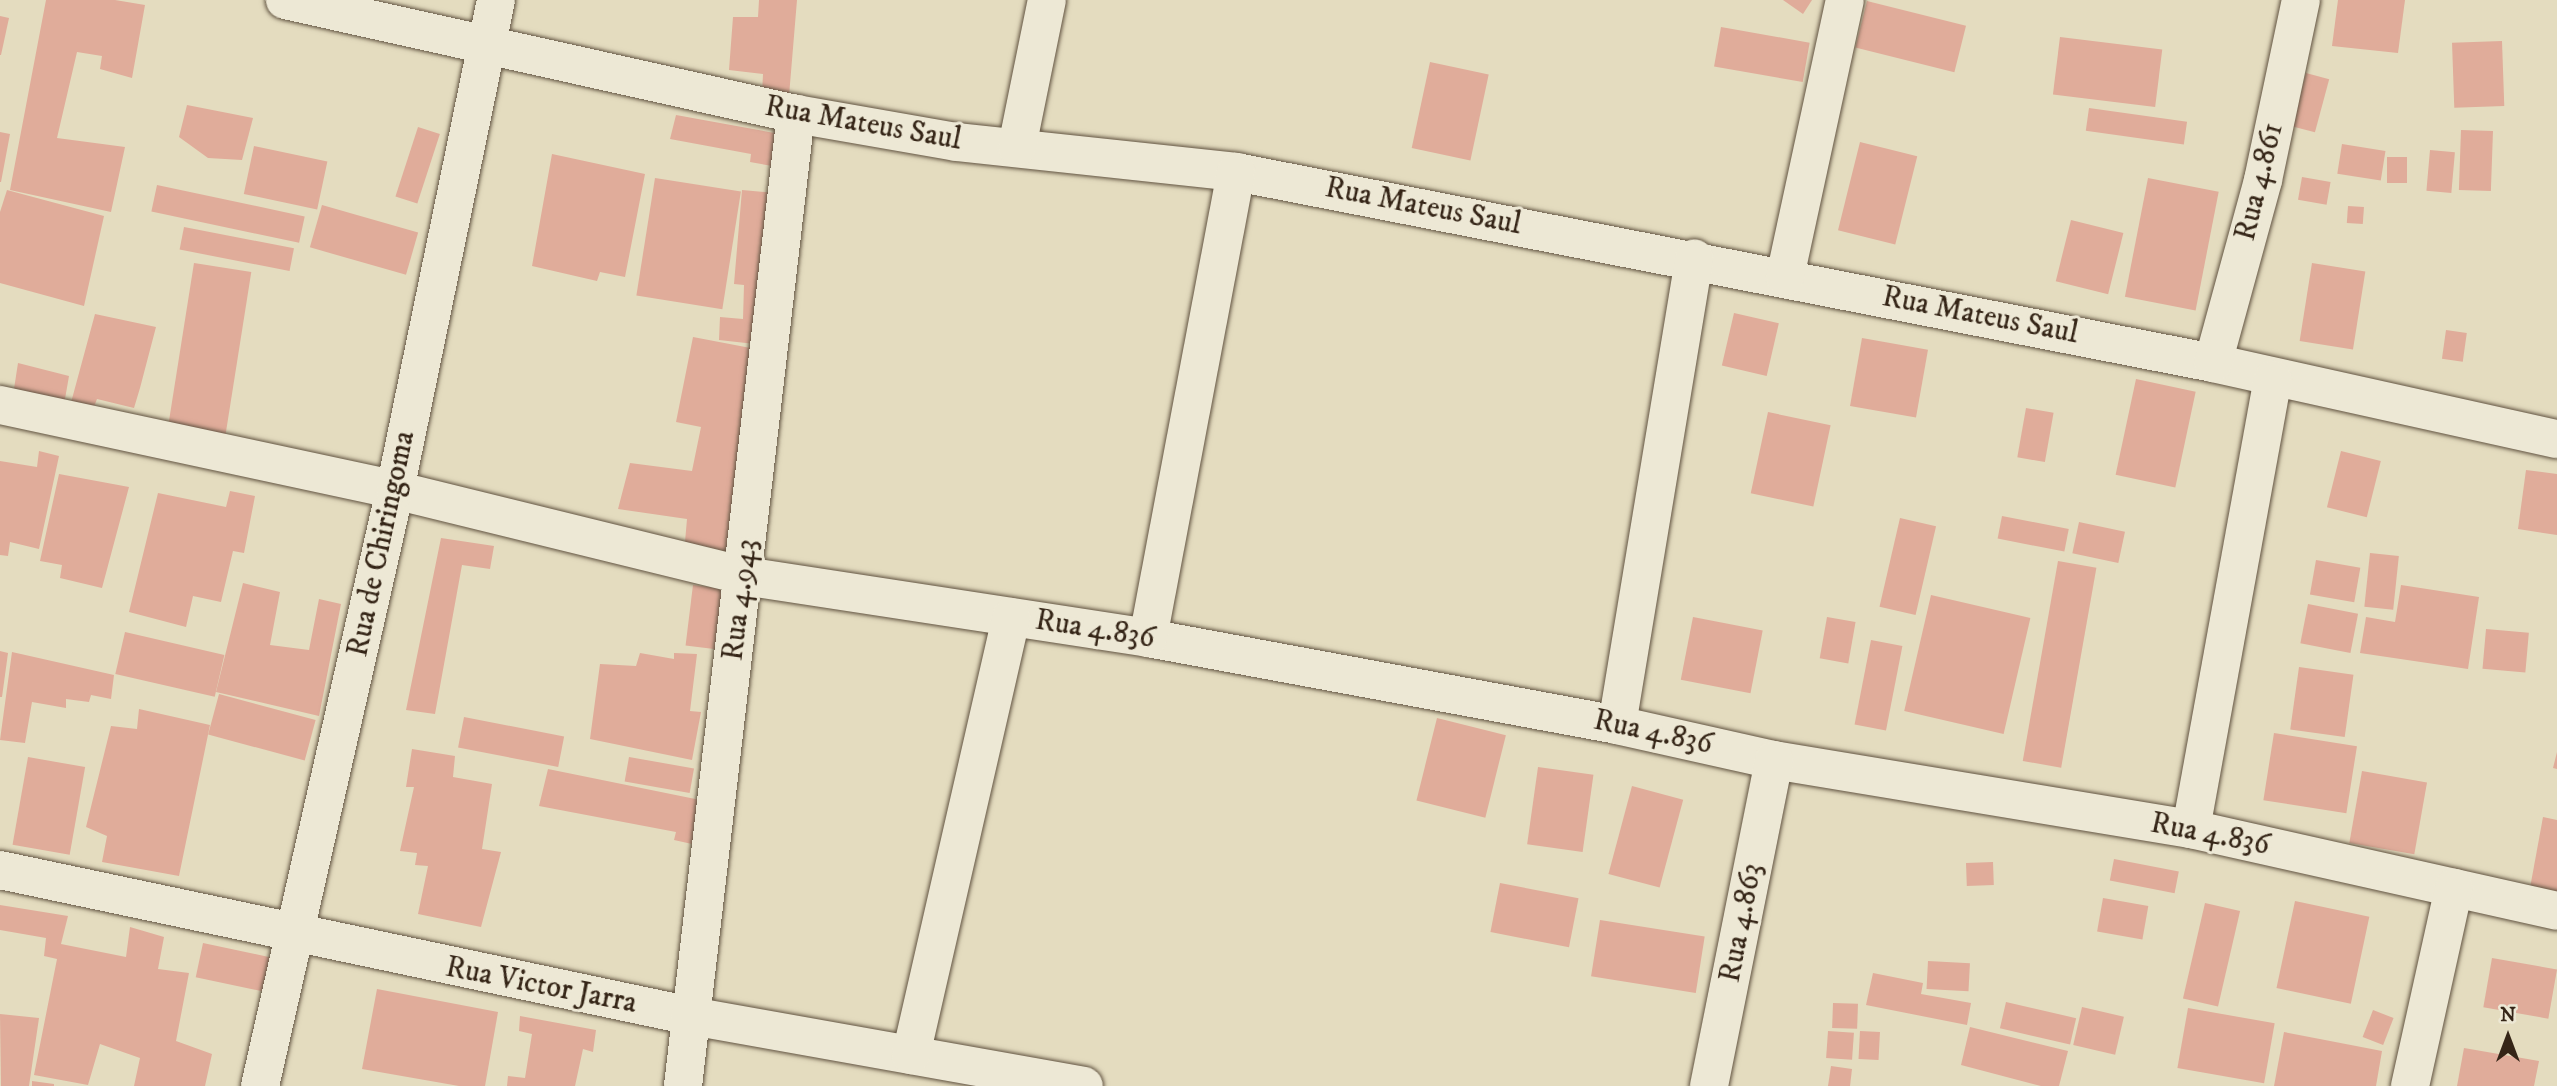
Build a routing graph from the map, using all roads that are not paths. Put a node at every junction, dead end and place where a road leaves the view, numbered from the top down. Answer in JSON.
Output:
{"nodes":[{"id":1,"x":285,"y":0,"type":"edge"},
{"id":2,"x":496,"y":0,"type":"edge"},
{"id":3,"x":1047,"y":0,"type":"edge"},
{"id":4,"x":1844,"y":0,"type":"edge"},
{"id":5,"x":2301,"y":0,"type":"edge"},
{"id":6,"x":487,"y":44,"type":"junction"},
{"id":7,"x":796,"y":114,"type":"junction"},
{"id":8,"x":1017,"y":147,"type":"junction"},
{"id":9,"x":1236,"y":172,"type":"junction"},
{"id":10,"x":1694,"y":258,"type":"junction"},
{"id":11,"x":1785,"y":277,"type":"junction"},
{"id":12,"x":2213,"y":363,"type":"junction"},
{"id":13,"x":2273,"y":379,"type":"junction"},
{"id":14,"x":0,"y":405,"type":"edge"},
{"id":15,"x":2557,"y":439,"type":"edge"},
{"id":16,"x":395,"y":490,"type":"junction"},
{"id":17,"x":744,"y":576,"type":"junction"},
{"id":18,"x":1012,"y":617,"type":"junction"},
{"id":19,"x":1148,"y":638,"type":"junction"},
{"id":20,"x":1617,"y":724,"type":"junction"},
{"id":21,"x":1774,"y":760,"type":"junction"},
{"id":22,"x":2190,"y":830,"type":"junction"},
{"id":23,"x":0,"y":870,"type":"edge"},
{"id":24,"x":2454,"y":888,"type":"junction"},
{"id":25,"x":2557,"y":911,"type":"edge"},
{"id":26,"x":294,"y":936,"type":"junction"},
{"id":27,"x":691,"y":1016,"type":"junction"},
{"id":28,"x":911,"y":1055,"type":"junction"},
{"id":29,"x":260,"y":1086,"type":"edge"},
{"id":30,"x":682,"y":1086,"type":"edge"},
{"id":31,"x":1084,"y":1086,"type":"edge"},
{"id":32,"x":1709,"y":1086,"type":"edge"},
{"id":33,"x":2410,"y":1086,"type":"edge"}],
"edges":[{"from":1,"to":6,"type":"street","name":"Rua Mateus Saul"},
{"from":2,"to":6,"type":"street","name":"Rua de Chiringoma"},
{"from":3,"to":8,"type":"street"},
{"from":4,"to":11,"type":"street"},
{"from":5,"to":12,"type":"street","name":"Rua 4.861"},
{"from":6,"to":7,"type":"street","name":"Rua Mateus Saul"},
{"from":6,"to":16,"type":"street","name":"Rua de Chiringoma"},
{"from":7,"to":8,"type":"street","name":"Rua Mateus Saul"},
{"from":7,"to":17,"type":"street","name":"Rua 4.943"},
{"from":8,"to":9,"type":"street","name":"Rua Mateus Saul"},
{"from":9,"to":10,"type":"street","name":"Rua Mateus Saul"},
{"from":9,"to":19,"type":"street"},
{"from":10,"to":11,"type":"street","name":"Rua Mateus Saul"},
{"from":10,"to":20,"type":"street"},
{"from":11,"to":12,"type":"street","name":"Rua Mateus Saul"},
{"from":12,"to":13,"type":"street","name":"Rua Mateus Saul"},
{"from":13,"to":15,"type":"street","name":"Rua Mateus Saul"},
{"from":13,"to":22,"type":"street"},
{"from":14,"to":16,"type":"street","name":"Rua 4.836"},
{"from":16,"to":17,"type":"street","name":"Rua 4.836"},
{"from":16,"to":26,"type":"street","name":"Rua de Chiringoma"},
{"from":17,"to":18,"type":"street","name":"Rua 4.836"},
{"from":17,"to":27,"type":"street","name":"Rua 4.943"},
{"from":18,"to":19,"type":"street","name":"Rua 4.836"},
{"from":18,"to":28,"type":"street"},
{"from":19,"to":20,"type":"street","name":"Rua 4.836"},
{"from":20,"to":21,"type":"street","name":"Rua 4.836"},
{"from":21,"to":22,"type":"street","name":"Rua 4.836"},
{"from":21,"to":32,"type":"street","name":"Rua 4.863"},
{"from":22,"to":24,"type":"street","name":"Rua 4.836"},
{"from":23,"to":26,"type":"street","name":"Rua Victor Jarra"},
{"from":24,"to":25,"type":"street","name":"Rua 4.836"},
{"from":24,"to":33,"type":"street"},
{"from":26,"to":27,"type":"street","name":"Rua Victor Jarra"},
{"from":26,"to":29,"type":"street","name":"Rua de Chiringoma"},
{"from":27,"to":28,"type":"street","name":"Rua Victor Jarra"},
{"from":27,"to":30,"type":"street","name":"Rua 4.943"},
{"from":28,"to":31,"type":"street","name":"Rua Victor Jarra"}]}
